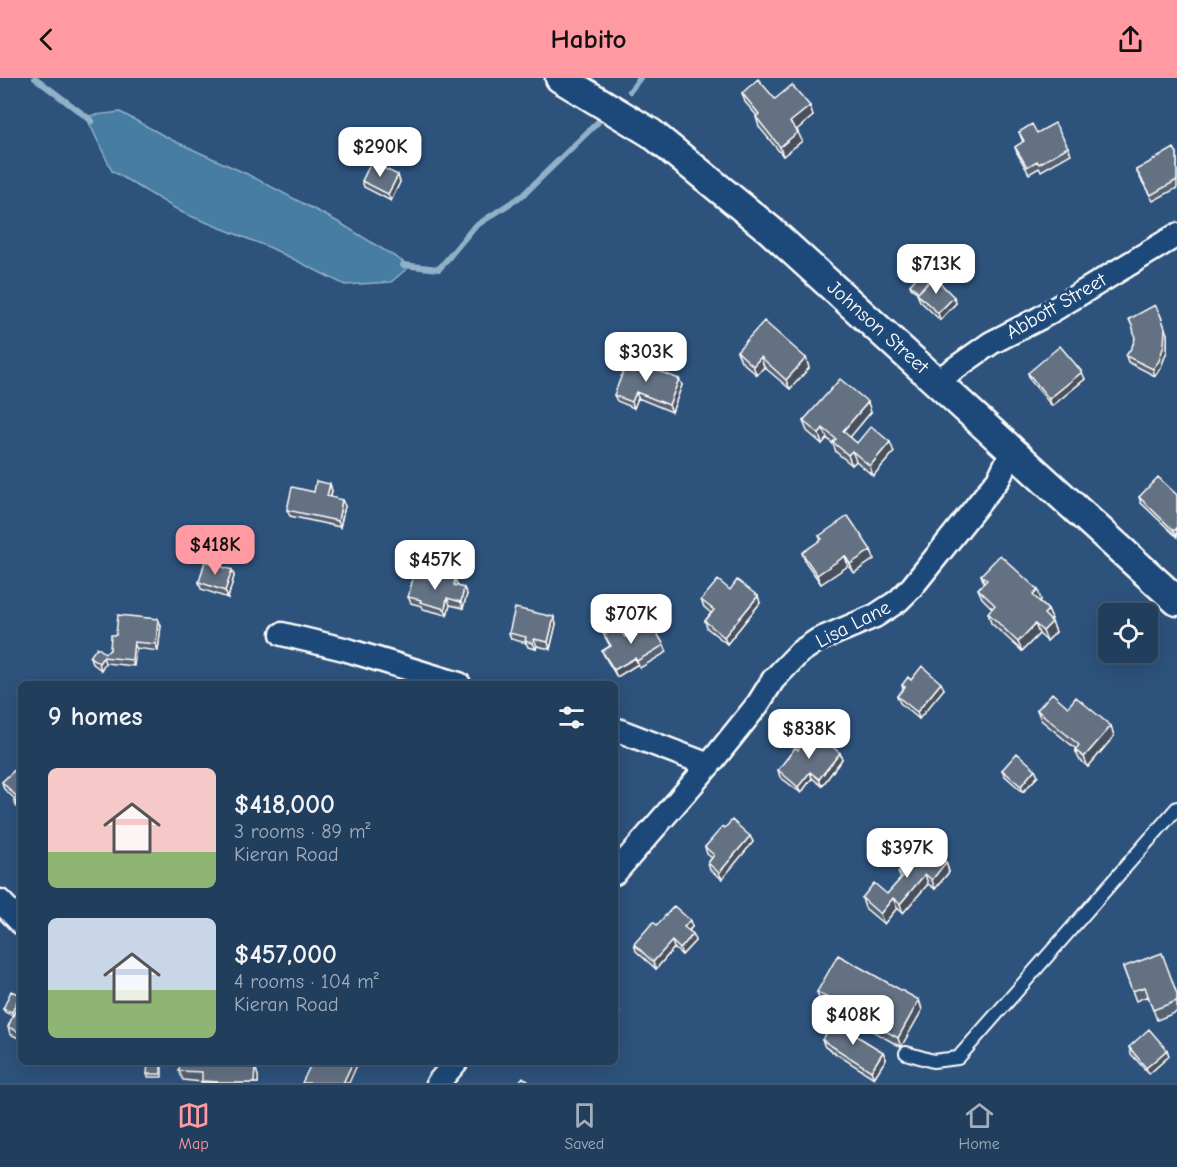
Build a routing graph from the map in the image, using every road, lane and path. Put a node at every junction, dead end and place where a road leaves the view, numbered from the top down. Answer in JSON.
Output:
{"nodes":[{"id":1,"x":560,"y":78,"type":"edge"},
{"id":2,"x":1177,"y":235,"type":"edge"},
{"id":3,"x":937,"y":381,"type":"junction"},
{"id":4,"x":1012,"y":450,"type":"junction"},
{"id":5,"x":1177,"y":601,"type":"edge"},
{"id":6,"x":282,"y":634,"type":"dead end"},
{"id":7,"x":449,"y":681,"type":"edge"},
{"id":8,"x":618,"y":730,"type":"edge"},
{"id":9,"x":709,"y":765,"type":"junction"},
{"id":10,"x":1177,"y":808,"type":"edge"},
{"id":11,"x":618,"y":870,"type":"edge"},
{"id":12,"x":0,"y":902,"type":"edge"},
{"id":13,"x":18,"y":920,"type":"edge"},
{"id":14,"x":906,"y":1053,"type":"dead end"},
{"id":15,"x":453,"y":1065,"type":"edge"},
{"id":16,"x":438,"y":1083,"type":"edge"}],
"edges":[{"from":1,"to":3,"type":"street","name":"Johnson Street"},
{"from":2,"to":3,"type":"street","name":"Abbott Street"},
{"from":3,"to":4,"type":"street","name":"Johnson Street"},
{"from":4,"to":5,"type":"street","name":"Johnson Street"},
{"from":4,"to":9,"type":"street","name":"Lisa Lane"},
{"from":6,"to":7,"type":"street"},
{"from":8,"to":9,"type":"street"},
{"from":9,"to":11,"type":"street","name":"Lisa Lane"},
{"from":10,"to":14,"type":"lane"},
{"from":12,"to":13,"type":"street"},
{"from":15,"to":16,"type":"street"}]}
